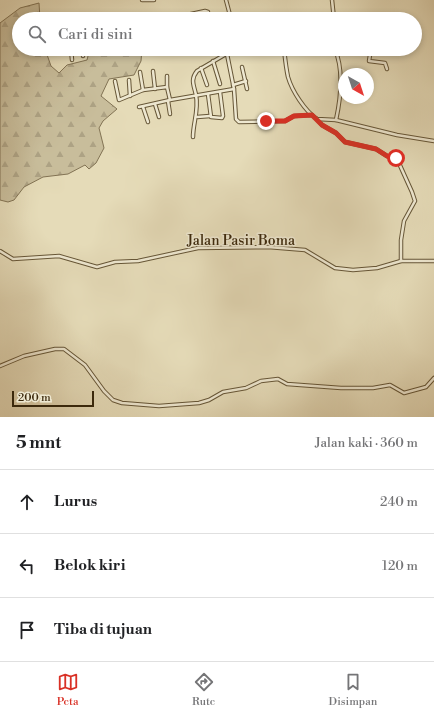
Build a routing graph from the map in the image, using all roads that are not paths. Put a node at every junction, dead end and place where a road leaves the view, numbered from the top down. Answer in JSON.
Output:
{"nodes":[{"id":1,"x":142,"y":0,"type":"edge"},
{"id":2,"x":154,"y":0,"type":"edge"},
{"id":3,"x":226,"y":0,"type":"edge"},
{"id":4,"x":332,"y":0,"type":"edge"},
{"id":5,"x":197,"y":12,"type":"edge"},
{"id":6,"x":208,"y":12,"type":"edge"},
{"id":7,"x":230,"y":12,"type":"edge"},
{"id":8,"x":333,"y":12,"type":"edge"},
{"id":9,"x":72,"y":56,"type":"edge"},
{"id":10,"x":222,"y":56,"type":"edge"},
{"id":11,"x":226,"y":56,"type":"edge"},
{"id":12,"x":285,"y":56,"type":"edge"},
{"id":13,"x":337,"y":56,"type":"edge"},
{"id":14,"x":370,"y":56,"type":"edge"},
{"id":15,"x":72,"y":60,"type":"dead end"},
{"id":16,"x":213,"y":61,"type":"junction"},
{"id":17,"x":242,"y":67,"type":"dead end"},
{"id":18,"x":201,"y":68,"type":"junction"},
{"id":19,"x":386,"y":69,"type":"dead end"},
{"id":20,"x":153,"y":71,"type":"dead end"},
{"id":21,"x":140,"y":72,"type":"dead end"},
{"id":22,"x":167,"y":76,"type":"dead end"},
{"id":23,"x":129,"y":80,"type":"dead end"},
{"id":24,"x":115,"y":81,"type":"dead end"},
{"id":25,"x":246,"y":81,"type":"junction"},
{"id":26,"x":220,"y":84,"type":"dead end"},
{"id":27,"x":207,"y":85,"type":"dead end"},
{"id":28,"x":233,"y":85,"type":"junction"},
{"id":29,"x":168,"y":87,"type":"junction"},
{"id":30,"x":155,"y":89,"type":"junction"},
{"id":31,"x":247,"y":89,"type":"dead end"},
{"id":32,"x":142,"y":90,"type":"junction"},
{"id":33,"x":234,"y":90,"type":"junction"},
{"id":34,"x":220,"y":92,"type":"junction"},
{"id":35,"x":208,"y":94,"type":"junction"},
{"id":36,"x":130,"y":96,"type":"junction"},
{"id":37,"x":196,"y":96,"type":"junction"},
{"id":38,"x":169,"y":100,"type":"junction"},
{"id":39,"x":155,"y":104,"type":"junction"},
{"id":40,"x":143,"y":106,"type":"junction"},
{"id":41,"x":139,"y":107,"type":"dead end"},
{"id":42,"x":170,"y":114,"type":"dead end"},
{"id":43,"x":312,"y":115,"type":"junction"},
{"id":44,"x":210,"y":116,"type":"junction"},
{"id":45,"x":160,"y":117,"type":"dead end"},
{"id":46,"x":197,"y":117,"type":"junction"},
{"id":47,"x":317,"y":118,"type":"junction"},
{"id":48,"x":336,"y":120,"type":"junction"},
{"id":49,"x":148,"y":122,"type":"dead end"},
{"id":50,"x":193,"y":137,"type":"dead end"},
{"id":51,"x":434,"y":141,"type":"edge"},
{"id":52,"x":0,"y":251,"type":"edge"},
{"id":53,"x":401,"y":261,"type":"junction"},
{"id":54,"x":434,"y":261,"type":"edge"},
{"id":55,"x":0,"y":366,"type":"edge"},
{"id":56,"x":434,"y":378,"type":"edge"}],
"edges":[{"from":1,"to":2,"type":"street"},
{"from":3,"to":7,"type":"street"},
{"from":4,"to":8,"type":"street"},
{"from":5,"to":6,"type":"street"},
{"from":9,"to":15,"type":"street"},
{"from":10,"to":16,"type":"street"},
{"from":11,"to":28,"type":"street"},
{"from":12,"to":43,"type":"street"},
{"from":13,"to":48,"type":"street"},
{"from":14,"to":19,"type":"street"},
{"from":16,"to":18,"type":"street"},
{"from":16,"to":26,"type":"street"},
{"from":17,"to":25,"type":"street"},
{"from":18,"to":27,"type":"street"},
{"from":18,"to":37,"type":"street"},
{"from":20,"to":30,"type":"street"},
{"from":21,"to":32,"type":"street"},
{"from":22,"to":29,"type":"street"},
{"from":23,"to":36,"type":"street"},
{"from":24,"to":36,"type":"street"},
{"from":25,"to":28,"type":"street"},
{"from":25,"to":31,"type":"street"},
{"from":28,"to":33,"type":"street"},
{"from":29,"to":30,"type":"street"},
{"from":29,"to":38,"type":"street"},
{"from":30,"to":32,"type":"street"},
{"from":32,"to":36,"type":"street"},
{"from":33,"to":34,"type":"street"},
{"from":33,"to":43,"type":"street"},
{"from":34,"to":35,"type":"street"},
{"from":34,"to":44,"type":"street"},
{"from":35,"to":37,"type":"street"},
{"from":35,"to":44,"type":"street"},
{"from":37,"to":38,"type":"street"},
{"from":37,"to":46,"type":"street"},
{"from":38,"to":39,"type":"street"},
{"from":38,"to":42,"type":"street"},
{"from":39,"to":40,"type":"street"},
{"from":39,"to":45,"type":"street"},
{"from":40,"to":41,"type":"street"},
{"from":40,"to":49,"type":"street"},
{"from":43,"to":47,"type":"street"},
{"from":44,"to":46,"type":"street"},
{"from":46,"to":50,"type":"street"},
{"from":47,"to":48,"type":"street"},
{"from":47,"to":53,"type":"street"},
{"from":48,"to":51,"type":"street"},
{"from":52,"to":53,"type":"street","name":"Jalan Pasir Boma"},
{"from":53,"to":54,"type":"street","name":"Jalan Pasir Boma"},
{"from":55,"to":56,"type":"street"}]}
